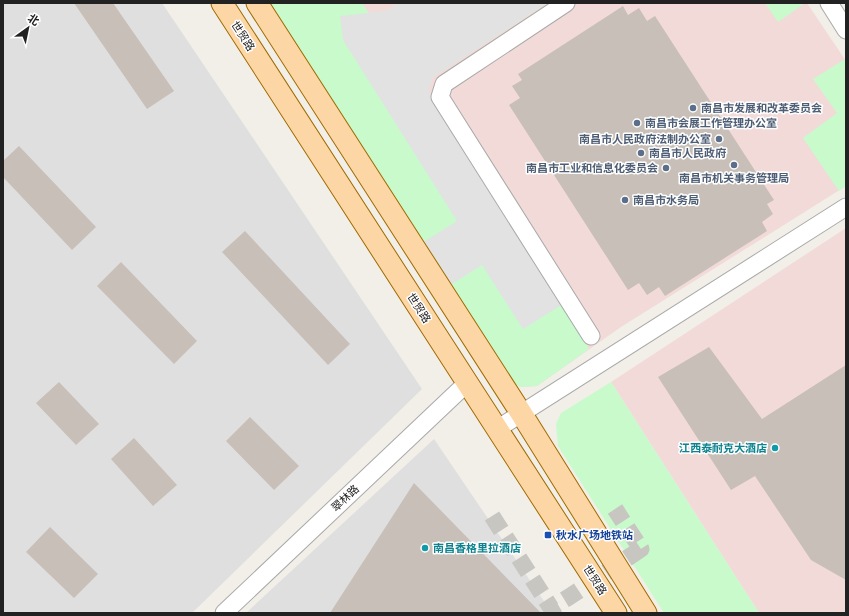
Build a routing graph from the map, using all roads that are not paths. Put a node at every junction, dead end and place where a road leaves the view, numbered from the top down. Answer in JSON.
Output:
{"nodes":[{"id":1,"x":222,"y":3,"type":"edge"},
{"id":2,"x":257,"y":3,"type":"edge"},
{"id":3,"x":566,"y":3,"type":"edge"},
{"id":4,"x":829,"y":3,"type":"edge"},
{"id":5,"x":846,"y":30,"type":"edge"},
{"id":6,"x":846,"y":207,"type":"edge"},
{"id":7,"x":591,"y":336,"type":"dead end"},
{"id":8,"x":467,"y":383,"type":"junction"},
{"id":9,"x":521,"y":413,"type":"junction"},
{"id":10,"x":497,"y":429,"type":"junction"},
{"id":11,"x":224,"y":613,"type":"edge"},
{"id":12,"x":616,"y":613,"type":"edge"},
{"id":13,"x":646,"y":613,"type":"edge"}],
"edges":[{"from":1,"to":8,"type":"main road","name":"世贸路"},
{"from":2,"to":9,"type":"main road"},
{"from":3,"to":7,"type":"street"},
{"from":4,"to":5,"type":"street"},
{"from":6,"to":9,"type":"street"},
{"from":8,"to":10,"type":"main road","name":"世贸路"},
{"from":8,"to":11,"type":"street","name":"翠林路"},
{"from":9,"to":10,"type":"street"},
{"from":9,"to":13,"type":"main road"},
{"from":10,"to":12,"type":"main road","name":"世贸路"}]}
